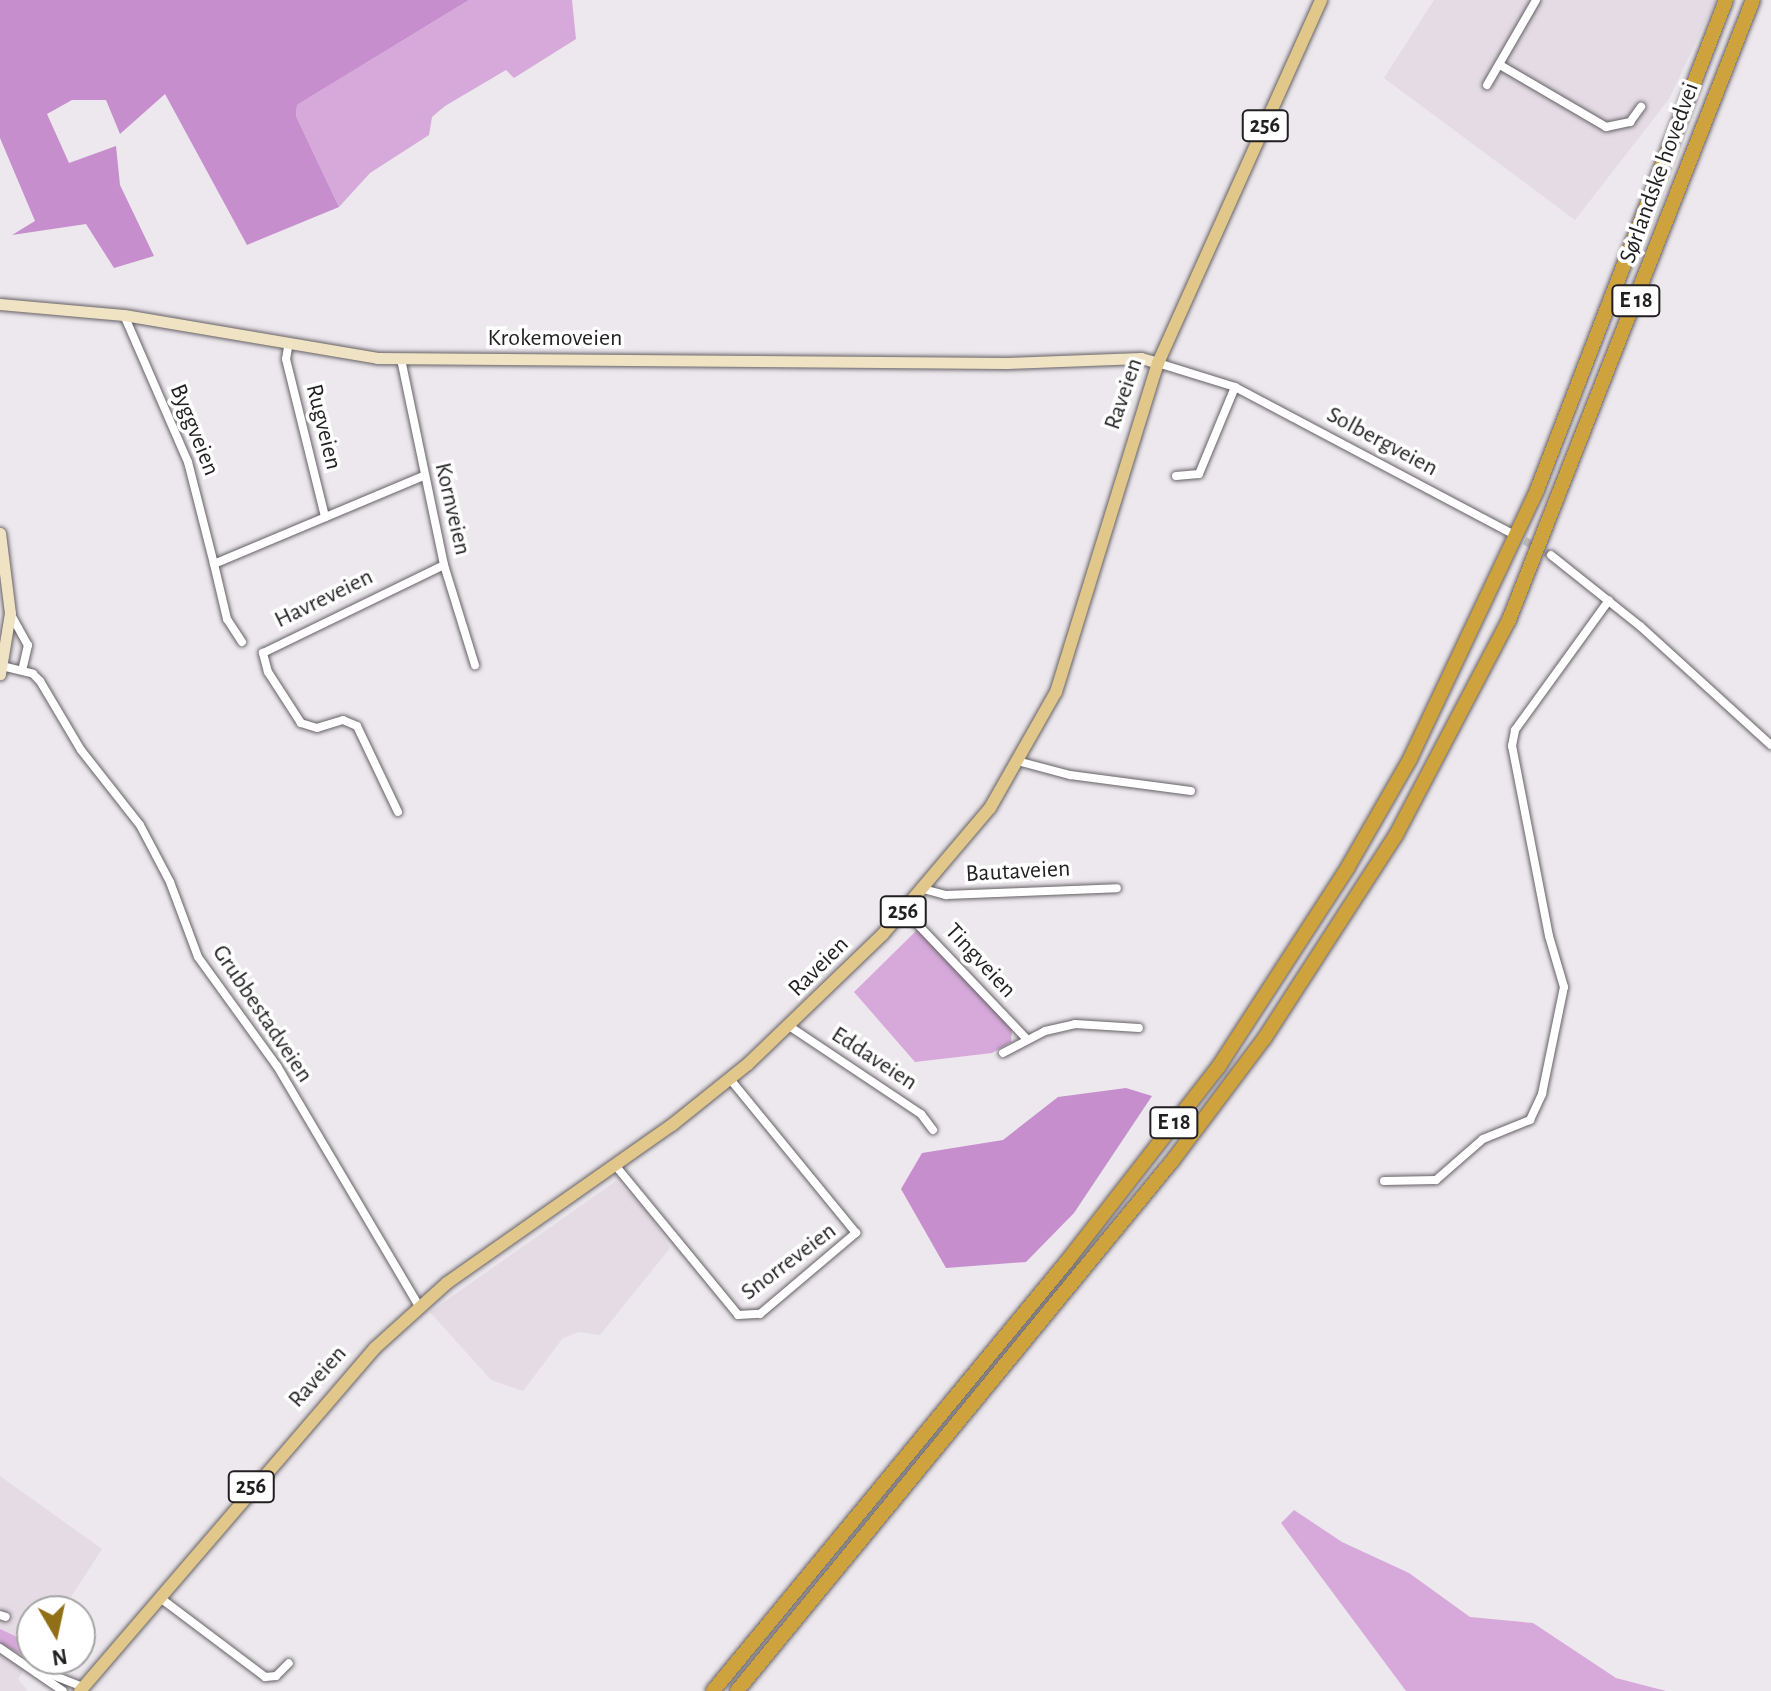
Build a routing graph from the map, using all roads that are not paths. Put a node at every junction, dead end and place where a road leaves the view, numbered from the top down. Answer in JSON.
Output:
{"nodes":[{"id":1,"x":1321,"y":0,"type":"edge"},
{"id":2,"x":1536,"y":0,"type":"edge"},
{"id":3,"x":1726,"y":0,"type":"edge"},
{"id":4,"x":1753,"y":0,"type":"edge"},
{"id":5,"x":1500,"y":65,"type":"junction"},
{"id":6,"x":1487,"y":85,"type":"dead end"},
{"id":7,"x":1641,"y":107,"type":"dead end"},
{"id":8,"x":0,"y":304,"type":"edge"},
{"id":9,"x":124,"y":315,"type":"junction"},
{"id":10,"x":288,"y":347,"type":"junction"},
{"id":11,"x":401,"y":359,"type":"junction"},
{"id":12,"x":1158,"y":363,"type":"junction"},
{"id":13,"x":1235,"y":387,"type":"junction"},
{"id":14,"x":423,"y":476,"type":"junction"},
{"id":15,"x":1176,"y":476,"type":"dead end"},
{"id":16,"x":325,"y":517,"type":"junction"},
{"id":17,"x":1509,"y":532,"type":"tunnel mouth"},
{"id":18,"x":0,"y":533,"type":"edge"},
{"id":19,"x":1551,"y":555,"type":"tunnel mouth"},
{"id":20,"x":214,"y":564,"type":"junction"},
{"id":21,"x":444,"y":565,"type":"junction"},
{"id":22,"x":1609,"y":600,"type":"junction"},
{"id":23,"x":10,"y":613,"type":"junction"},
{"id":24,"x":242,"y":642,"type":"dead end"},
{"id":25,"x":475,"y":665,"type":"dead end"},
{"id":26,"x":1,"y":670,"type":"edge"},
{"id":27,"x":22,"y":670,"type":"junction"},
{"id":28,"x":1771,"y":745,"type":"edge"},
{"id":29,"x":1021,"y":762,"type":"junction"},
{"id":30,"x":1191,"y":791,"type":"dead end"},
{"id":31,"x":398,"y":812,"type":"dead end"},
{"id":32,"x":1117,"y":888,"type":"dead end"},
{"id":33,"x":923,"y":889,"type":"junction"},
{"id":34,"x":904,"y":910,"type":"junction"},
{"id":35,"x":789,"y":1026,"type":"junction"},
{"id":36,"x":1139,"y":1028,"type":"dead end"},
{"id":37,"x":1027,"y":1039,"type":"junction"},
{"id":38,"x":1003,"y":1053,"type":"dead end"},
{"id":39,"x":730,"y":1079,"type":"junction"},
{"id":40,"x":933,"y":1130,"type":"dead end"},
{"id":41,"x":615,"y":1165,"type":"junction"},
{"id":42,"x":1384,"y":1181,"type":"dead end"},
{"id":43,"x":419,"y":1306,"type":"junction"},
{"id":44,"x":159,"y":1597,"type":"junction"},
{"id":45,"x":289,"y":1663,"type":"dead end"},
{"id":46,"x":44,"y":1675,"type":"edge"},
{"id":47,"x":50,"y":1675,"type":"edge"},
{"id":48,"x":82,"y":1689,"type":"edge"},
{"id":49,"x":63,"y":1691,"type":"edge"},
{"id":50,"x":713,"y":1691,"type":"edge"},
{"id":51,"x":737,"y":1691,"type":"edge"}],
"edges":[{"from":1,"to":12,"type":"main road","name":"Raveien","number":"256"},
{"from":2,"to":5,"type":"street"},
{"from":3,"to":50,"type":"highway","name":"Sørlandske hovedvei","number":"E 18"},
{"from":4,"to":51,"type":"highway","name":"Sørlandske hovedvei","number":"E 18"},
{"from":5,"to":6,"type":"street"},
{"from":5,"to":7,"type":"street"},
{"from":8,"to":9,"type":"main road","name":"Krokemoveien"},
{"from":9,"to":10,"type":"main road","name":"Krokemoveien"},
{"from":9,"to":20,"type":"street","name":"Byggveien"},
{"from":10,"to":11,"type":"main road","name":"Krokemoveien"},
{"from":10,"to":16,"type":"street","name":"Rugveien"},
{"from":11,"to":12,"type":"main road","name":"Krokemoveien"},
{"from":11,"to":14,"type":"street","name":"Kornveien"},
{"from":12,"to":13,"type":"street","name":"Solbergveien"},
{"from":12,"to":29,"type":"main road","name":"Raveien","number":"256"},
{"from":13,"to":15,"type":"street"},
{"from":13,"to":17,"type":"street","name":"Solbergveien"},
{"from":14,"to":16,"type":"street"},
{"from":14,"to":21,"type":"street","name":"Kornveien"},
{"from":16,"to":20,"type":"street"},
{"from":18,"to":23,"type":"main road"},
{"from":19,"to":22,"type":"street"},
{"from":20,"to":24,"type":"street","name":"Byggveien"},
{"from":21,"to":25,"type":"street","name":"Kornveien"},
{"from":21,"to":31,"type":"street","name":"Havreveien"},
{"from":22,"to":28,"type":"street"},
{"from":22,"to":42,"type":"street"},
{"from":23,"to":26,"type":"main road"},
{"from":23,"to":27,"type":"street"},
{"from":26,"to":27,"type":"street"},
{"from":27,"to":43,"type":"street","name":"Grubbestadveien"},
{"from":29,"to":30,"type":"street"},
{"from":29,"to":33,"type":"main road","name":"Raveien","number":"256"},
{"from":32,"to":33,"type":"street","name":"Bautaveien"},
{"from":33,"to":34,"type":"main road","name":"Raveien","number":"256"},
{"from":34,"to":35,"type":"main road","name":"Raveien","number":"256"},
{"from":34,"to":37,"type":"street","name":"Tingveien"},
{"from":35,"to":39,"type":"main road","name":"Raveien","number":"256"},
{"from":35,"to":40,"type":"street","name":"Eddaveien"},
{"from":36,"to":37,"type":"street"},
{"from":37,"to":38,"type":"street"},
{"from":39,"to":41,"type":"main road","name":"Raveien","number":"256"},
{"from":39,"to":41,"type":"street","name":"Snorreveien"},
{"from":41,"to":43,"type":"main road","name":"Raveien","number":"256"},
{"from":43,"to":44,"type":"main road","name":"Raveien","number":"256"},
{"from":44,"to":45,"type":"street"},
{"from":44,"to":48,"type":"main road","name":"Raveien","number":"256"},
{"from":46,"to":49,"type":"street"},
{"from":47,"to":48,"type":"street"}]}
